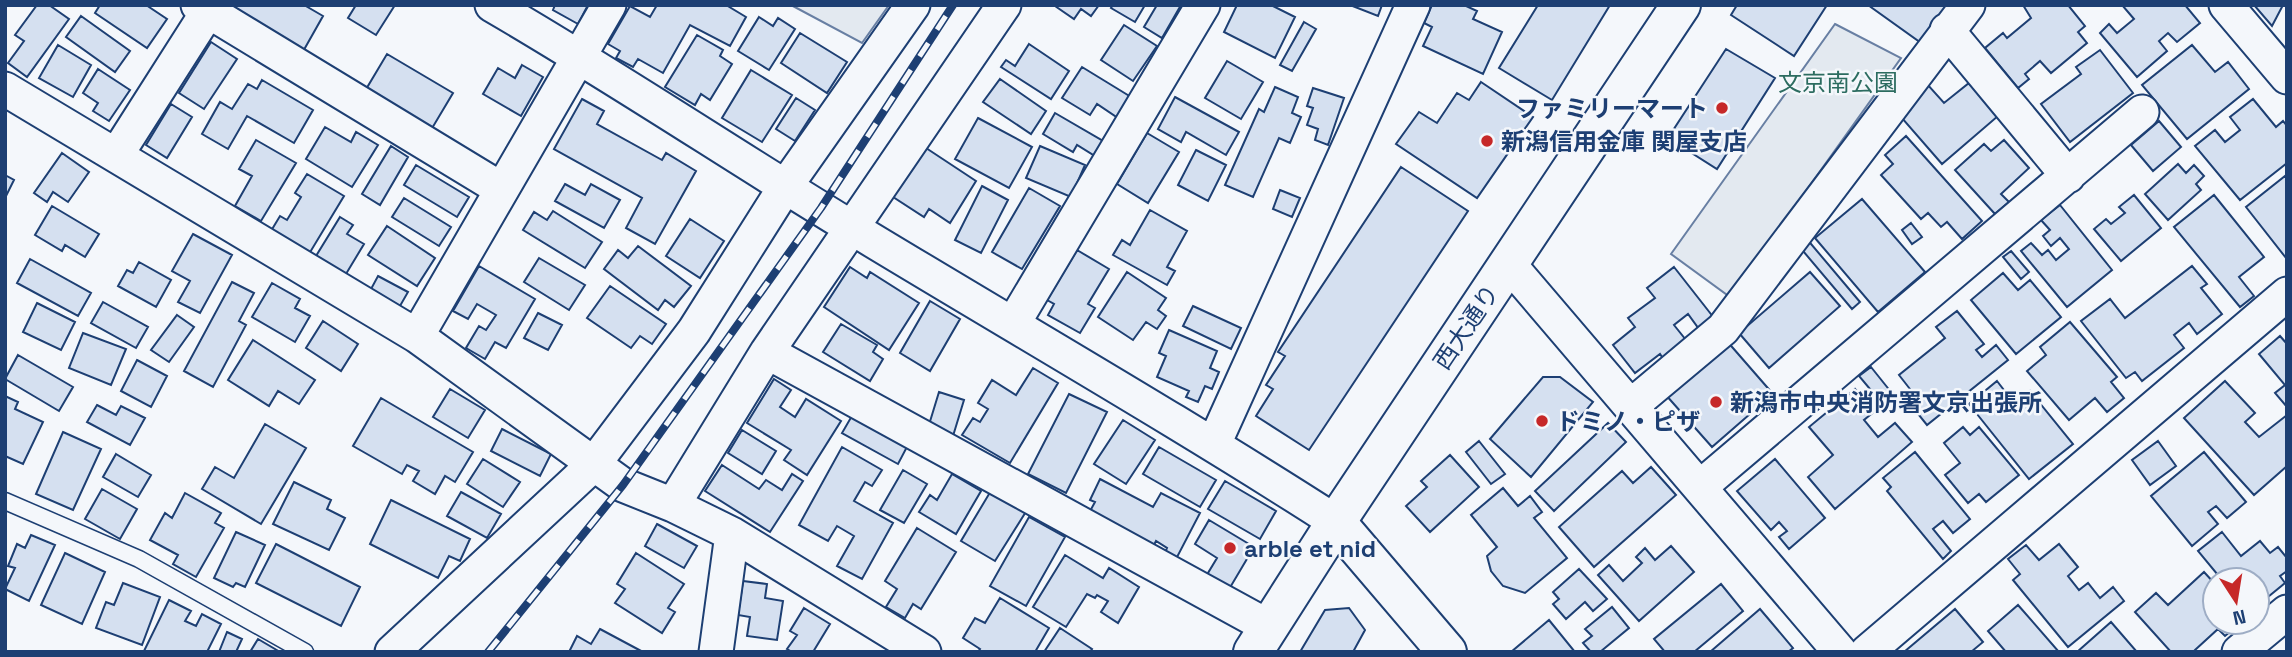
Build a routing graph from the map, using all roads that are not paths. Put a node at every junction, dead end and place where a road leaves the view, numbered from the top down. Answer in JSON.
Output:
{"nodes":[{"id":1,"x":492,"y":5,"type":"edge"},
{"id":2,"x":608,"y":5,"type":"edge"},
{"id":3,"x":914,"y":5,"type":"edge"},
{"id":4,"x":1004,"y":5,"type":"edge"},
{"id":5,"x":1203,"y":5,"type":"edge"},
{"id":6,"x":1413,"y":5,"type":"edge"},
{"id":7,"x":1681,"y":5,"type":"edge"},
{"id":8,"x":2226,"y":5,"type":"edge"},
{"id":9,"x":206,"y":7,"type":"edge"},
{"id":10,"x":1957,"y":18,"type":"edge"},
{"id":11,"x":578,"y":55,"type":"junction"},
{"id":12,"x":2287,"y":77,"type":"edge"},
{"id":13,"x":5,"y":89,"type":"edge"},
{"id":14,"x":2143,"y":112,"type":"dead end"},
{"id":15,"x":117,"y":154,"type":"junction"},
{"id":16,"x":2068,"y":176,"type":"junction"},
{"id":17,"x":785,"y":187,"type":"junction"},
{"id":18,"x":501,"y":189,"type":"junction"},
{"id":19,"x":854,"y":229,"type":"junction"},
{"id":20,"x":1508,"y":263,"type":"junction"},
{"id":21,"x":2287,"y":294,"type":"edge"},
{"id":22,"x":1013,"y":324,"type":"junction"},
{"id":23,"x":417,"y":336,"type":"junction"},
{"id":24,"x":767,"y":352,"type":"junction"},
{"id":25,"x":1631,"y":406,"type":"junction"},
{"id":26,"x":1214,"y":444,"type":"junction"},
{"id":27,"x":593,"y":465,"type":"junction"},
{"id":28,"x":1700,"y":487,"type":"junction"},
{"id":29,"x":5,"y":501,"type":"edge"},
{"id":30,"x":673,"y":505,"type":"junction"},
{"id":31,"x":1336,"y":523,"type":"junction"},
{"id":32,"x":733,"y":534,"type":"junction"},
{"id":33,"x":2287,"y":612,"type":"edge"},
{"id":34,"x":1261,"y":639,"type":"edge"},
{"id":35,"x":306,"y":652,"type":"edge"},
{"id":36,"x":392,"y":652,"type":"edge"},
{"id":37,"x":716,"y":652,"type":"edge"},
{"id":38,"x":923,"y":652,"type":"edge"},
{"id":39,"x":1447,"y":652,"type":"edge"},
{"id":40,"x":1840,"y":652,"type":"edge"},
{"id":41,"x":1867,"y":652,"type":"edge"},
{"id":42,"x":2239,"y":652,"type":"edge"}],
"edges":[{"from":1,"to":11,"type":"street"},
{"from":2,"to":11,"type":"street"},
{"from":3,"to":17,"type":"street"},
{"from":4,"to":19,"type":"street"},
{"from":5,"to":22,"type":"street"},
{"from":6,"to":26,"type":"street"},
{"from":7,"to":20,"type":"main road","name":"西大通り"},
{"from":8,"to":12,"type":"street"},
{"from":9,"to":15,"type":"street"},
{"from":9,"to":18,"type":"street"},
{"from":10,"to":16,"type":"street"},
{"from":10,"to":25,"type":"street"},
{"from":11,"to":17,"type":"street"},
{"from":11,"to":18,"type":"street"},
{"from":13,"to":15,"type":"street"},
{"from":14,"to":16,"type":"street"},
{"from":15,"to":23,"type":"street"},
{"from":16,"to":28,"type":"street"},
{"from":17,"to":19,"type":"street"},
{"from":17,"to":27,"type":"street"},
{"from":18,"to":23,"type":"street"},
{"from":19,"to":22,"type":"street"},
{"from":19,"to":24,"type":"street"},
{"from":20,"to":25,"type":"street"},
{"from":20,"to":31,"type":"main road","name":"西大通り"},
{"from":21,"to":41,"type":"street"},
{"from":22,"to":26,"type":"street"},
{"from":23,"to":27,"type":"street"},
{"from":24,"to":30,"type":"street"},
{"from":24,"to":34,"type":"street"},
{"from":25,"to":28,"type":"street"},
{"from":26,"to":31,"type":"street"},
{"from":27,"to":30,"type":"street"},
{"from":27,"to":36,"type":"street"},
{"from":28,"to":40,"type":"street"},
{"from":29,"to":35,"type":"lane"},
{"from":30,"to":32,"type":"street"},
{"from":31,"to":34,"type":"main road","name":"西大通り"},
{"from":31,"to":39,"type":"main road"},
{"from":32,"to":37,"type":"street"},
{"from":32,"to":38,"type":"street"},
{"from":33,"to":42,"type":"street"}]}
